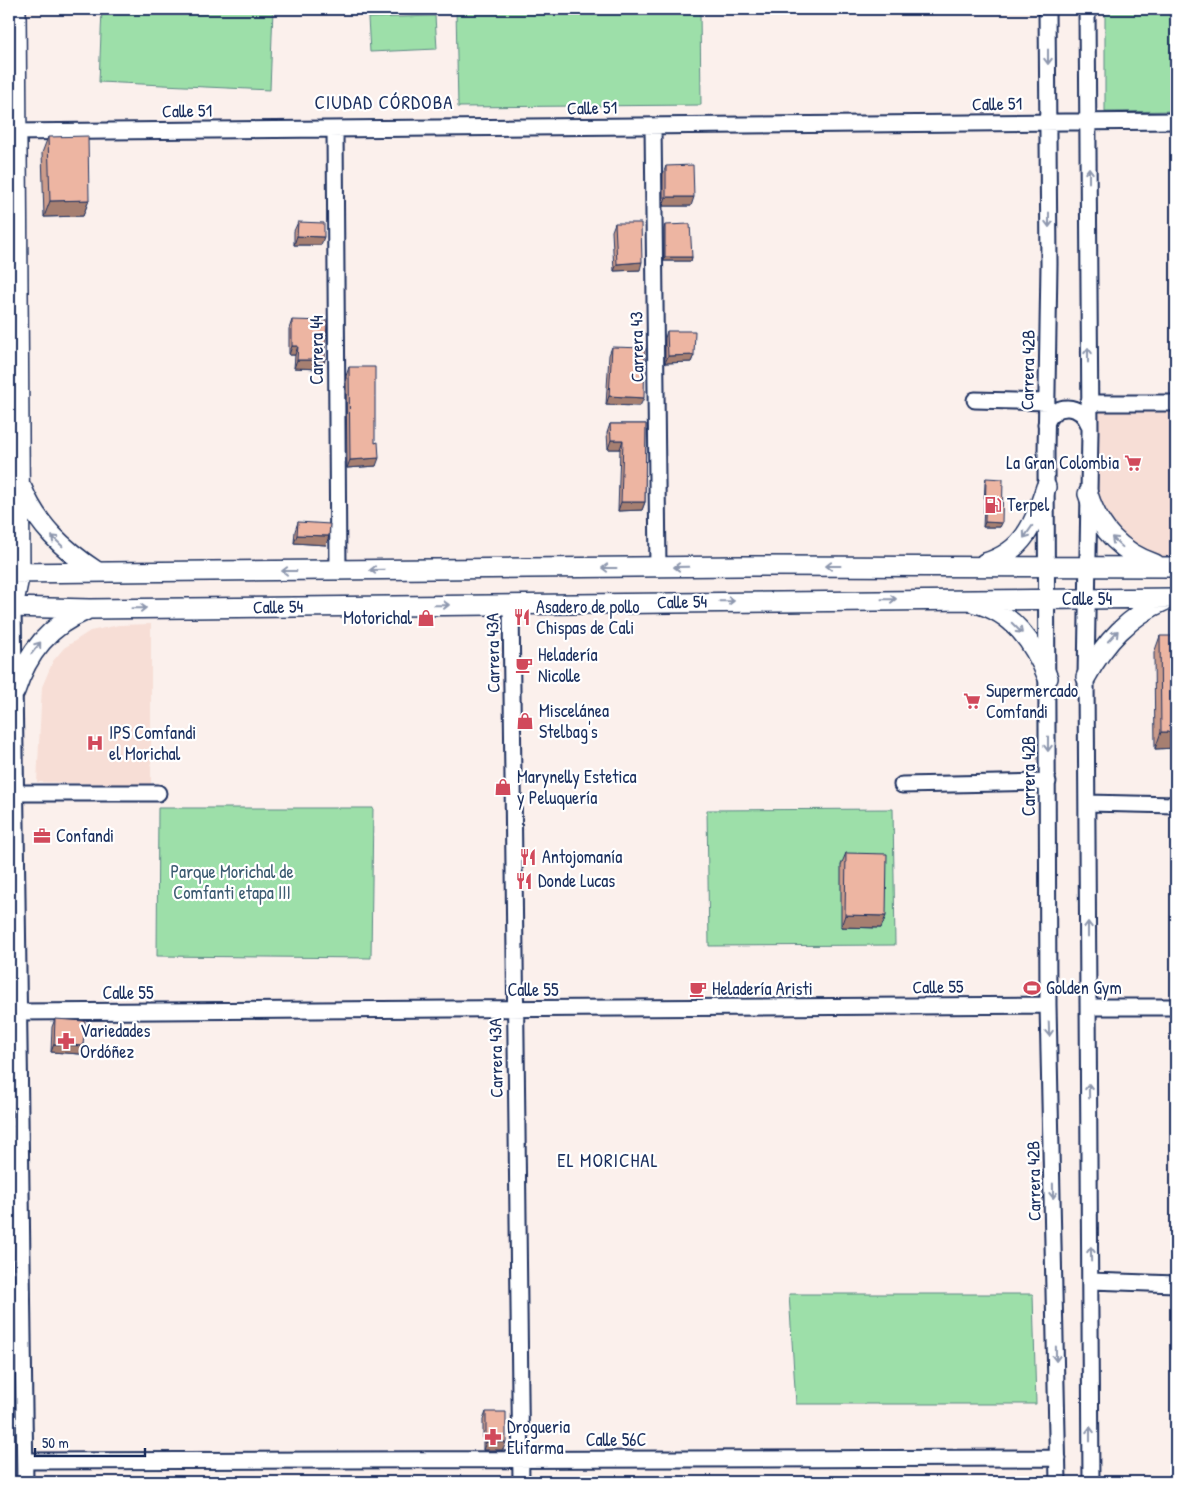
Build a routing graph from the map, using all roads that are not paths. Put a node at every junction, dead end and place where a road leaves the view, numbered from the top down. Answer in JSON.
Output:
{"nodes":[{"id":1,"x":16,"y":9,"type":"edge"},
{"id":2,"x":1047,"y":9,"type":"edge"},
{"id":3,"x":1087,"y":9,"type":"edge"},
{"id":4,"x":1176,"y":121,"type":"edge"},
{"id":5,"x":1048,"y":122,"type":"junction"},
{"id":6,"x":1089,"y":122,"type":"junction"},
{"id":7,"x":653,"y":126,"type":"junction"},
{"id":8,"x":335,"y":129,"type":"junction"},
{"id":9,"x":13,"y":132,"type":"edge"},
{"id":10,"x":14,"y":324,"type":"edge"},
{"id":11,"x":975,"y":400,"type":"dead end"},
{"id":12,"x":1047,"y":402,"type":"junction"},
{"id":13,"x":1176,"y":403,"type":"edge"},
{"id":14,"x":1088,"y":404,"type":"junction"},
{"id":15,"x":1046,"y":425,"type":"junction"},
{"id":16,"x":1090,"y":432,"type":"junction"},
{"id":17,"x":19,"y":482,"type":"junction"},
{"id":18,"x":1046,"y":487,"type":"junction"},
{"id":19,"x":1088,"y":494,"type":"junction"},
{"id":20,"x":970,"y":566,"type":"junction"},
{"id":21,"x":1047,"y":566,"type":"junction"},
{"id":22,"x":1088,"y":567,"type":"junction"},
{"id":23,"x":1176,"y":567,"type":"edge"},
{"id":24,"x":658,"y":568,"type":"junction"},
{"id":25,"x":96,"y":571,"type":"junction"},
{"id":26,"x":338,"y":571,"type":"junction"},
{"id":27,"x":14,"y":573,"type":"edge"},
{"id":28,"x":1174,"y":598,"type":"edge"},
{"id":29,"x":942,"y":599,"type":"junction"},
{"id":30,"x":1088,"y":599,"type":"junction"},
{"id":31,"x":1048,"y":600,"type":"junction"},
{"id":32,"x":511,"y":604,"type":"junction"},
{"id":33,"x":10,"y":606,"type":"edge"},
{"id":34,"x":90,"y":609,"type":"junction"},
{"id":35,"x":1086,"y":677,"type":"junction"},
{"id":36,"x":1048,"y":678,"type":"junction"},
{"id":37,"x":16,"y":691,"type":"junction"},
{"id":38,"x":1048,"y":782,"type":"junction"},
{"id":39,"x":902,"y":785,"type":"dead end"},
{"id":40,"x":16,"y":793,"type":"junction"},
{"id":41,"x":158,"y":793,"type":"dead end"},
{"id":42,"x":1087,"y":803,"type":"junction"},
{"id":43,"x":1176,"y":804,"type":"edge"},
{"id":44,"x":1048,"y":1005,"type":"junction"},
{"id":45,"x":1088,"y":1007,"type":"junction"},
{"id":46,"x":1176,"y":1007,"type":"edge"},
{"id":47,"x":514,"y":1009,"type":"junction"},
{"id":48,"x":18,"y":1012,"type":"junction"},
{"id":49,"x":14,"y":1089,"type":"edge"},
{"id":50,"x":1091,"y":1281,"type":"junction"},
{"id":51,"x":1176,"y":1284,"type":"edge"},
{"id":52,"x":1058,"y":1458,"type":"junction"},
{"id":53,"x":521,"y":1459,"type":"junction"},
{"id":54,"x":24,"y":1461,"type":"junction"},
{"id":55,"x":25,"y":1482,"type":"edge"},
{"id":56,"x":521,"y":1482,"type":"edge"},
{"id":57,"x":1058,"y":1482,"type":"edge"},
{"id":58,"x":1091,"y":1482,"type":"edge"}],
"edges":[{"from":1,"to":9,"type":"main road"},
{"from":2,"to":5,"type":"street","name":"Carrera 42B","one_way":true},
{"from":3,"to":6,"type":"street"},
{"from":4,"to":6,"type":"street","name":"Calle 51"},
{"from":5,"to":6,"type":"street","name":"Calle 51"},
{"from":5,"to":7,"type":"street","name":"Calle 51"},
{"from":5,"to":12,"type":"street","name":"Carrera 42B","one_way":true},
{"from":14,"to":6,"type":"street","one_way":true},
{"from":7,"to":8,"type":"street","name":"Calle 51"},
{"from":7,"to":24,"type":"street","name":"Carrera 43"},
{"from":8,"to":9,"type":"street","name":"Calle 51"},
{"from":8,"to":26,"type":"street","name":"Carrera 44"},
{"from":9,"to":10,"type":"main road"},
{"from":10,"to":17,"type":"main road"},
{"from":11,"to":12,"type":"street"},
{"from":12,"to":15,"type":"street","name":"Carrera 42B"},
{"from":13,"to":14,"type":"street"},
{"from":14,"to":16,"type":"street"},
{"from":15,"to":16,"type":"street"},
{"from":15,"to":18,"type":"street","name":"Carrera 42B"},
{"from":16,"to":19,"type":"street"},
{"from":25,"to":17,"type":"main road","one_way":true},
{"from":17,"to":27,"type":"main road"},
{"from":18,"to":20,"type":"main road","one_way":true},
{"from":18,"to":21,"type":"street","name":"Carrera 42B"},
{"from":19,"to":22,"type":"street"},
{"from":23,"to":19,"type":"main road","one_way":true},
{"from":20,"to":21,"type":"main road","name":"Calle 54"},
{"from":20,"to":24,"type":"main road","name":"Calle 54","one_way":true},
{"from":21,"to":22,"type":"main road","name":"Calle 54"},
{"from":21,"to":31,"type":"street","name":"Carrera 42B"},
{"from":22,"to":23,"type":"main road","name":"Calle 54"},
{"from":22,"to":30,"type":"street"},
{"from":24,"to":26,"type":"main road","name":"Calle 54","one_way":true},
{"from":26,"to":25,"type":"main road","name":"Calle 54","one_way":true},
{"from":25,"to":27,"type":"main road","name":"Calle 54"},
{"from":27,"to":33,"type":"main road"},
{"from":28,"to":30,"type":"main road","name":"Calle 54"},
{"from":35,"to":28,"type":"main road","one_way":true},
{"from":29,"to":31,"type":"main road","name":"Calle 54"},
{"from":32,"to":29,"type":"main road","name":"Calle 54","one_way":true},
{"from":29,"to":36,"type":"main road","one_way":true},
{"from":30,"to":31,"type":"main road","name":"Calle 54"},
{"from":30,"to":35,"type":"street"},
{"from":31,"to":36,"type":"street","name":"Carrera 42B"},
{"from":34,"to":32,"type":"main road","name":"Calle 54","one_way":true},
{"from":32,"to":47,"type":"street","name":"Carrera 43A"},
{"from":33,"to":34,"type":"main road","name":"Calle 54"},
{"from":33,"to":37,"type":"street"},
{"from":37,"to":34,"type":"main road","one_way":true},
{"from":35,"to":42,"type":"street"},
{"from":36,"to":38,"type":"street","name":"Carrera 42B","one_way":true},
{"from":37,"to":40,"type":"street"},
{"from":38,"to":39,"type":"street"},
{"from":38,"to":44,"type":"street","name":"Carrera 42B"},
{"from":40,"to":41,"type":"street"},
{"from":40,"to":48,"type":"street"},
{"from":42,"to":43,"type":"street"},
{"from":45,"to":42,"type":"street","one_way":true},
{"from":44,"to":47,"type":"street","name":"Calle 55"},
{"from":44,"to":52,"type":"street","name":"Carrera 42B","one_way":true},
{"from":45,"to":46,"type":"street"},
{"from":50,"to":45,"type":"street","one_way":true},
{"from":47,"to":48,"type":"street","name":"Calle 55"},
{"from":47,"to":53,"type":"street","name":"Carrera 43A"},
{"from":48,"to":49,"type":"street"},
{"from":49,"to":54,"type":"street"},
{"from":50,"to":51,"type":"street"},
{"from":58,"to":50,"type":"street","one_way":true},
{"from":52,"to":53,"type":"street","name":"Calle 56C"},
{"from":52,"to":57,"type":"street","name":"Carrera 42B"},
{"from":53,"to":54,"type":"street","name":"Calle 56C"},
{"from":53,"to":56,"type":"street","name":"Carrera 43A"},
{"from":54,"to":55,"type":"street"}]}
